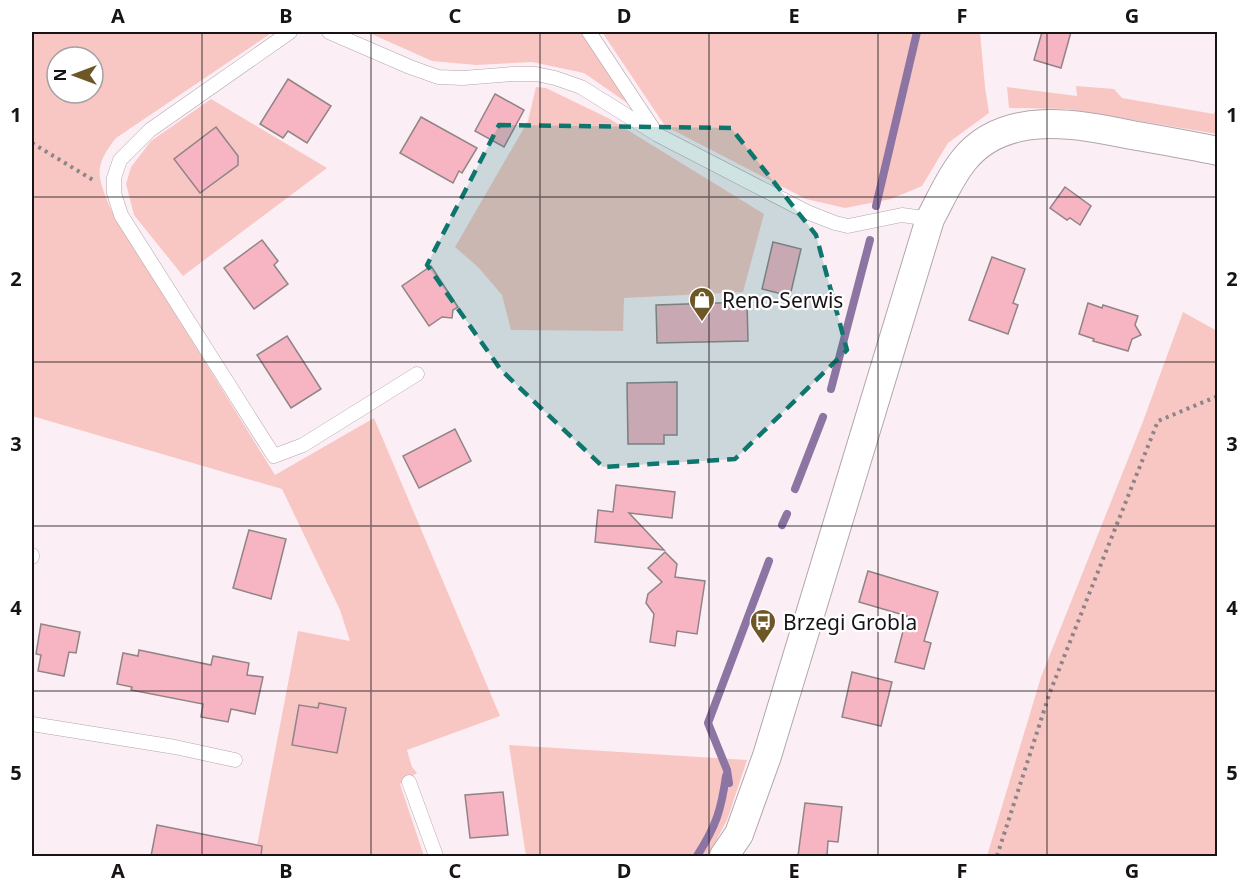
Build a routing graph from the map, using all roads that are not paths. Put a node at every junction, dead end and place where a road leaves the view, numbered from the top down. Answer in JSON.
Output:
{"nodes":[{"id":1,"x":290,"y":32,"type":"edge"},
{"id":2,"x":329,"y":32,"type":"edge"},
{"id":3,"x":589,"y":32,"type":"edge"},
{"id":4,"x":658,"y":135,"type":"junction"},
{"id":5,"x":1218,"y":151,"type":"edge"},
{"id":6,"x":930,"y":219,"type":"junction"},
{"id":7,"x":417,"y":374,"type":"dead end"},
{"id":8,"x":32,"y":724,"type":"edge"},
{"id":9,"x":235,"y":760,"type":"dead end"},
{"id":10,"x":409,"y":782,"type":"dead end"},
{"id":11,"x":436,"y":856,"type":"edge"},
{"id":12,"x":724,"y":856,"type":"edge"}],
"edges":[{"from":1,"to":7,"type":"lane"},
{"from":2,"to":4,"type":"lane"},
{"from":3,"to":4,"type":"lane"},
{"from":4,"to":6,"type":"lane"},
{"from":5,"to":6,"type":"street"},
{"from":6,"to":12,"type":"street"},
{"from":8,"to":9,"type":"lane"},
{"from":10,"to":11,"type":"lane"}]}
